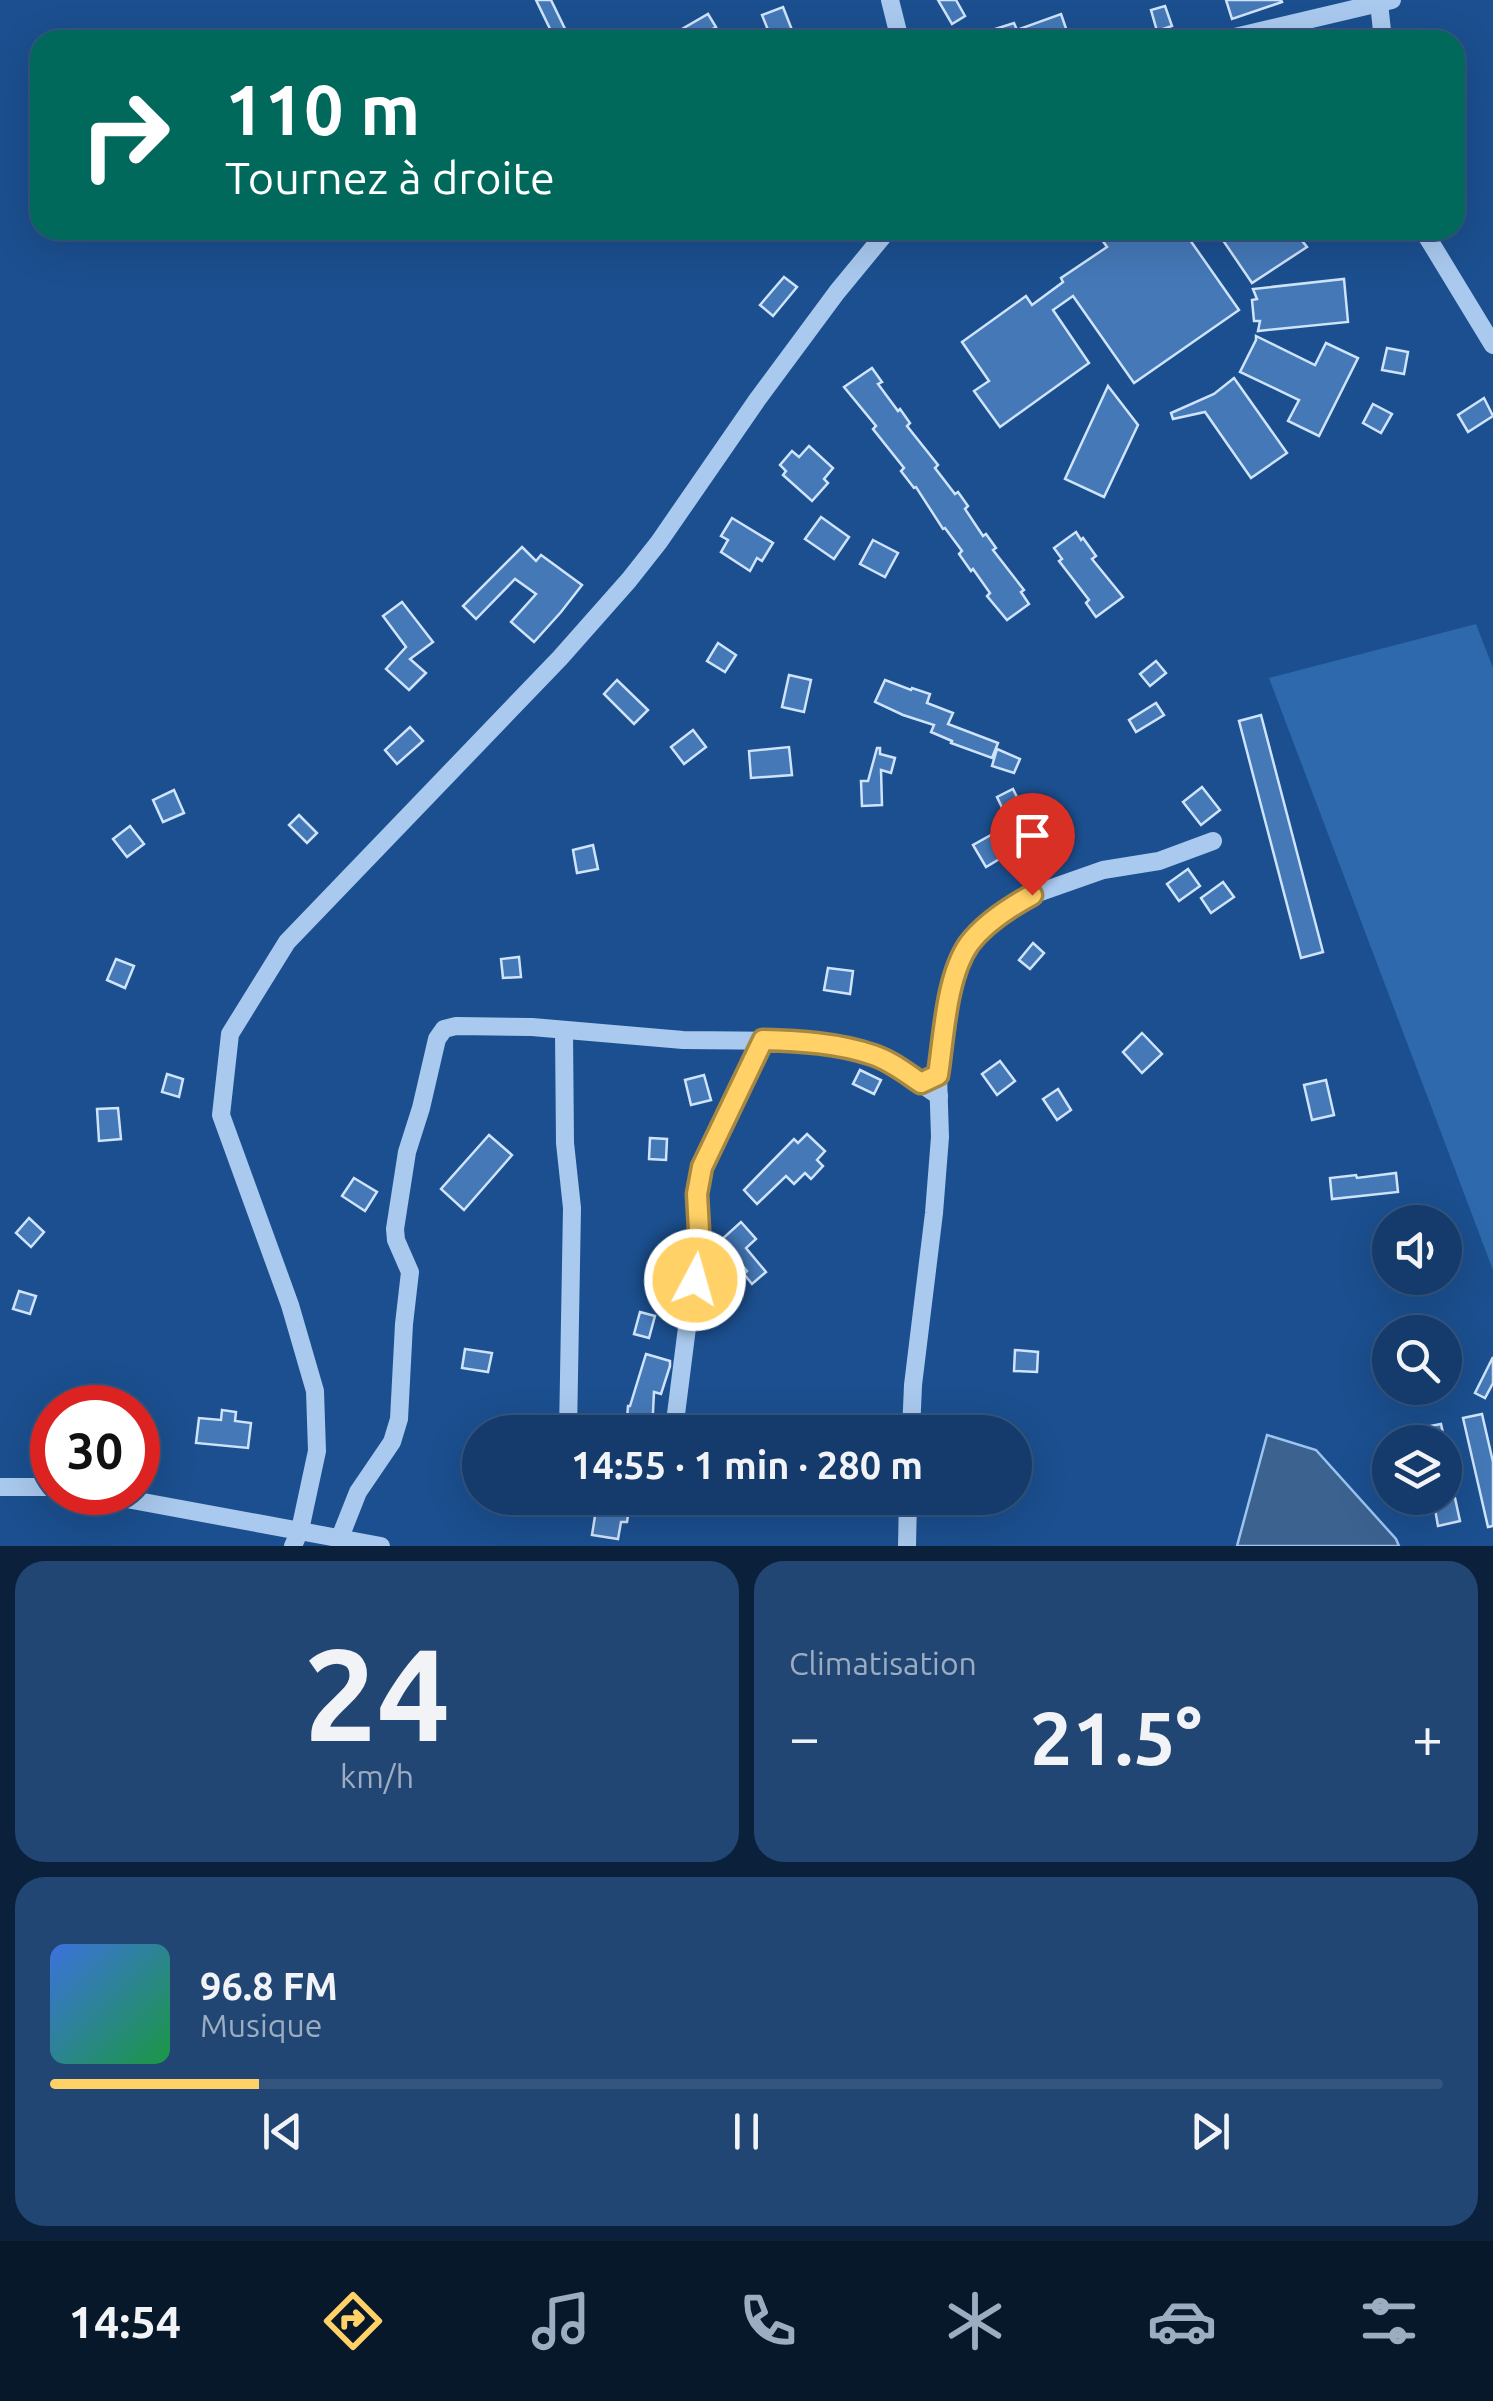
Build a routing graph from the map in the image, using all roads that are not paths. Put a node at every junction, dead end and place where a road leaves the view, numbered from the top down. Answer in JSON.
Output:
{"nodes":[{"id":1,"x":890,"y":0,"type":"edge"},
{"id":2,"x":1385,"y":2,"type":"edge"},
{"id":3,"x":898,"y":30,"type":"edge"},
{"id":4,"x":1265,"y":30,"type":"edge"},
{"id":5,"x":1384,"y":30,"type":"edge"},
{"id":6,"x":880,"y":240,"type":"edge"},
{"id":7,"x":1430,"y":240,"type":"edge"},
{"id":8,"x":1493,"y":346,"type":"edge"},
{"id":9,"x":1213,"y":841,"type":"dead end"},
{"id":10,"x":564,"y":1032,"type":"junction"},
{"id":11,"x":763,"y":1040,"type":"junction"},
{"id":12,"x":930,"y":1079,"type":"junction"},
{"id":13,"x":568,"y":1415,"type":"edge"},
{"id":14,"x":676,"y":1415,"type":"edge"},
{"id":15,"x":911,"y":1415,"type":"edge"},
{"id":16,"x":30,"y":1487,"type":"edge"},
{"id":17,"x":0,"y":1488,"type":"edge"},
{"id":18,"x":160,"y":1508,"type":"edge"},
{"id":19,"x":908,"y":1515,"type":"edge"},
{"id":20,"x":297,"y":1538,"type":"edge"},
{"id":21,"x":340,"y":1540,"type":"junction"},
{"id":22,"x":381,"y":1546,"type":"edge"},
{"id":23,"x":907,"y":1546,"type":"edge"}],
"edges":[{"from":1,"to":3,"type":"street"},
{"from":2,"to":4,"type":"street"},
{"from":2,"to":5,"type":"street"},
{"from":6,"to":20,"type":"street"},
{"from":7,"to":8,"type":"street"},
{"from":9,"to":12,"type":"street"},
{"from":10,"to":11,"type":"street"},
{"from":10,"to":13,"type":"street"},
{"from":10,"to":21,"type":"street"},
{"from":11,"to":12,"type":"street"},
{"from":11,"to":14,"type":"street"},
{"from":12,"to":15,"type":"street"},
{"from":16,"to":17,"type":"street"},
{"from":18,"to":20,"type":"street"},
{"from":19,"to":23,"type":"street"},
{"from":20,"to":21,"type":"street"},
{"from":21,"to":22,"type":"street"}]}
